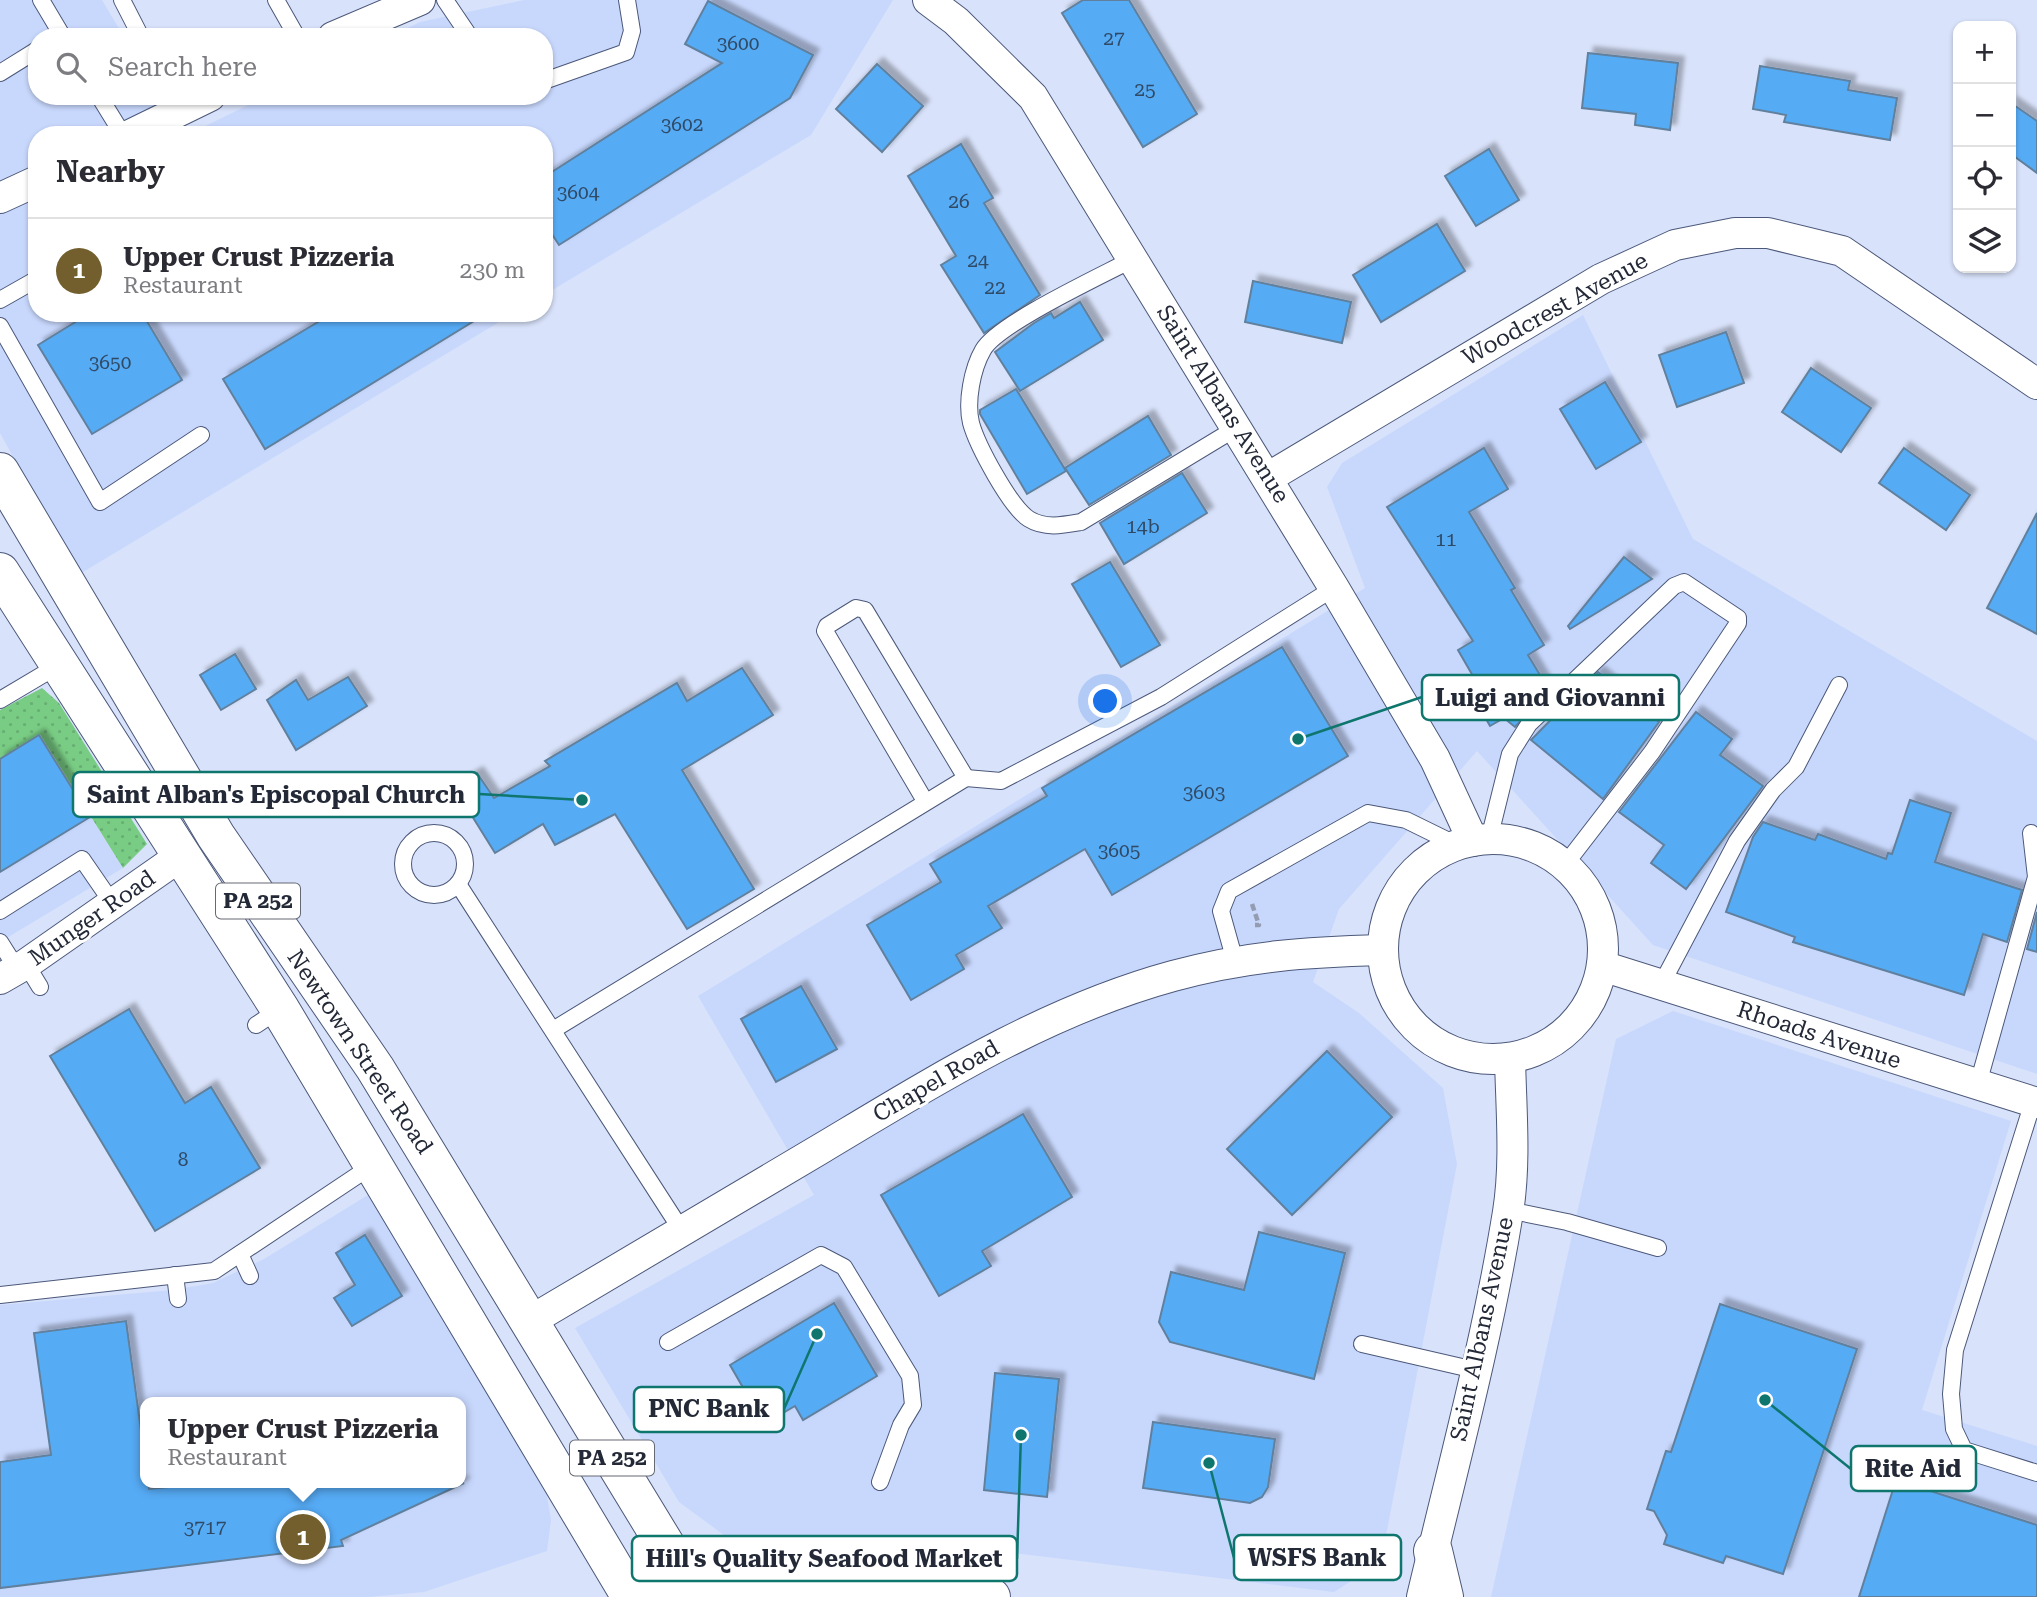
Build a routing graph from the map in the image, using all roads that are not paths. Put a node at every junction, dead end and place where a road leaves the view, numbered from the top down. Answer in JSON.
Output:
{"nodes":[{"id":1,"x":41,"y":0,"type":"edge"},
{"id":2,"x":122,"y":0,"type":"edge"},
{"id":3,"x":276,"y":0,"type":"edge"},
{"id":4,"x":420,"y":0,"type":"edge"},
{"id":5,"x":445,"y":0,"type":"edge"},
{"id":6,"x":627,"y":0,"type":"edge"},
{"id":7,"x":928,"y":0,"type":"edge"},
{"id":8,"x":57,"y":28,"type":"edge"},
{"id":9,"x":136,"y":28,"type":"edge"},
{"id":10,"x":292,"y":28,"type":"edge"},
{"id":11,"x":354,"y":28,"type":"edge"},
{"id":12,"x":464,"y":28,"type":"edge"},
{"id":13,"x":28,"y":56,"type":"edge"},
{"id":14,"x":0,"y":73,"type":"edge"},
{"id":15,"x":553,"y":78,"type":"edge"},
{"id":16,"x":105,"y":105,"type":"edge"},
{"id":17,"x":175,"y":105,"type":"edge"},
{"id":18,"x":118,"y":126,"type":"edge"},
{"id":19,"x":143,"y":126,"type":"edge"},
{"id":20,"x":28,"y":185,"type":"edge"},
{"id":21,"x":0,"y":198,"type":"edge"},
{"id":22,"x":1133,"y":259,"type":"junction"},
{"id":23,"x":28,"y":284,"type":"edge"},
{"id":24,"x":0,"y":300,"type":"edge"},
{"id":25,"x":0,"y":326,"type":"edge"},
{"id":26,"x":2037,"y":384,"type":"edge"},
{"id":27,"x":1238,"y":427,"type":"junction"},
{"id":28,"x":201,"y":435,"type":"dead end"},
{"id":29,"x":0,"y":472,"type":"edge"},
{"id":30,"x":1269,"y":477,"type":"junction"},
{"id":31,"x":0,"y":572,"type":"edge"},
{"id":32,"x":1335,"y":588,"type":"junction"},
{"id":33,"x":59,"y":665,"type":"junction"},
{"id":34,"x":1839,"y":685,"type":"dead end"},
{"id":35,"x":0,"y":700,"type":"edge"},
{"id":36,"x":966,"y":778,"type":"junction"},
{"id":37,"x":925,"y":801,"type":"junction"},
{"id":38,"x":2031,"y":833,"type":"dead end"},
{"id":39,"x":1473,"y":842,"type":"junction"},
{"id":40,"x":182,"y":855,"type":"junction"},
{"id":41,"x":1564,"y":866,"type":"junction"},
{"id":42,"x":458,"y":884,"type":"dead end"},
{"id":43,"x":113,"y":904,"type":"junction"},
{"id":44,"x":0,"y":911,"type":"edge"},
{"id":45,"x":0,"y":942,"type":"edge"},
{"id":46,"x":1382,"y":950,"type":"junction"},
{"id":47,"x":1235,"y":961,"type":"junction"},
{"id":48,"x":1602,"y":966,"type":"junction"},
{"id":49,"x":21,"y":975,"type":"edge"},
{"id":50,"x":1661,"y":985,"type":"junction"},
{"id":51,"x":553,"y":1030,"type":"junction"},
{"id":52,"x":1510,"y":1058,"type":"junction"},
{"id":53,"x":1978,"y":1084,"type":"junction"},
{"id":54,"x":2035,"y":1103,"type":"edge"},
{"id":55,"x":373,"y":1165,"type":"junction"},
{"id":56,"x":1508,"y":1210,"type":"junction"},
{"id":57,"x":682,"y":1231,"type":"junction"},
{"id":58,"x":1658,"y":1248,"type":"dead end"},
{"id":59,"x":240,"y":1254,"type":"junction"},
{"id":60,"x":175,"y":1275,"type":"junction"},
{"id":61,"x":250,"y":1276,"type":"dead end"},
{"id":62,"x":0,"y":1295,"type":"edge"},
{"id":63,"x":178,"y":1299,"type":"dead end"},
{"id":64,"x":530,"y":1321,"type":"junction"},
{"id":65,"x":668,"y":1342,"type":"dead end"},
{"id":66,"x":1362,"y":1343,"type":"dead end"},
{"id":67,"x":1475,"y":1370,"type":"junction"},
{"id":68,"x":2037,"y":1473,"type":"edge"},
{"id":69,"x":880,"y":1482,"type":"dead end"},
{"id":70,"x":1433,"y":1551,"type":"junction"},
{"id":71,"x":696,"y":1596,"type":"edge"},
{"id":72,"x":631,"y":1597,"type":"edge"},
{"id":73,"x":991,"y":1597,"type":"edge"},
{"id":74,"x":1422,"y":1597,"type":"edge"},
{"id":75,"x":1444,"y":1597,"type":"edge"}],
"edges":[{"from":1,"to":8,"type":"lane"},
{"from":2,"to":9,"type":"lane"},
{"from":3,"to":10,"type":"lane"},
{"from":4,"to":11,"type":"street"},
{"from":5,"to":12,"type":"lane"},
{"from":6,"to":15,"type":"lane"},
{"from":7,"to":22,"type":"street","name":"Saint Albans Avenue"},
{"from":13,"to":14,"type":"lane"},
{"from":16,"to":18,"type":"lane"},
{"from":17,"to":19,"type":"street"},
{"from":20,"to":21,"type":"street"},
{"from":22,"to":27,"type":"street","name":"Saint Albans Avenue"},
{"from":22,"to":27,"type":"lane"},
{"from":23,"to":24,"type":"lane"},
{"from":25,"to":28,"type":"lane"},
{"from":26,"to":30,"type":"street","name":"Woodcrest Avenue"},
{"from":27,"to":30,"type":"street","name":"Saint Albans Avenue"},
{"from":29,"to":64,"type":"main road","name":"Newtown Street Road","number":"PA 252"},
{"from":30,"to":32,"type":"street","name":"Saint Albans Avenue"},
{"from":31,"to":33,"type":"main road","name":"Newtown Street Road","number":"PA 252"},
{"from":32,"to":36,"type":"lane"},
{"from":32,"to":39,"type":"street","name":"Saint Albans Avenue"},
{"from":33,"to":35,"type":"lane"},
{"from":33,"to":40,"type":"main road","name":"Newtown Street Road","number":"PA 252"},
{"from":34,"to":50,"type":"lane"},
{"from":36,"to":37,"type":"lane"},
{"from":36,"to":37,"type":"lane"},
{"from":37,"to":51,"type":"lane"},
{"from":38,"to":53,"type":"lane"},
{"from":39,"to":41,"type":"street"},
{"from":39,"to":41,"type":"lane"},
{"from":39,"to":46,"type":"street"},
{"from":39,"to":47,"type":"lane"},
{"from":40,"to":43,"type":"street","name":"Munger Road"},
{"from":40,"to":55,"type":"main road","name":"Newtown Street Road","number":"PA 252"},
{"from":41,"to":48,"type":"street"},
{"from":42,"to":51,"type":"lane"},
{"from":43,"to":44,"type":"lane"},
{"from":43,"to":49,"type":"street","name":"Munger Road"},
{"from":45,"to":49,"type":"lane"},
{"from":46,"to":47,"type":"street","name":"Chapel Road"},
{"from":46,"to":52,"type":"street"},
{"from":47,"to":57,"type":"street","name":"Chapel Road"},
{"from":48,"to":50,"type":"street","name":"Rhoads Avenue"},
{"from":48,"to":52,"type":"street"},
{"from":50,"to":53,"type":"street","name":"Rhoads Avenue"},
{"from":51,"to":57,"type":"lane"},
{"from":52,"to":56,"type":"street","name":"Saint Albans Avenue"},
{"from":53,"to":54,"type":"street","name":"Rhoads Avenue"},
{"from":54,"to":68,"type":"lane"},
{"from":55,"to":59,"type":"lane"},
{"from":55,"to":72,"type":"main road","name":"Newtown Street Road","number":"PA 252"},
{"from":56,"to":58,"type":"lane"},
{"from":56,"to":67,"type":"street","name":"Saint Albans Avenue"},
{"from":57,"to":64,"type":"street","name":"Chapel Road"},
{"from":59,"to":60,"type":"lane"},
{"from":59,"to":61,"type":"lane"},
{"from":60,"to":62,"type":"lane"},
{"from":60,"to":63,"type":"lane"},
{"from":64,"to":71,"type":"main road","name":"Newtown Street Road","number":"PA 252"},
{"from":65,"to":69,"type":"lane"},
{"from":66,"to":67,"type":"lane"},
{"from":67,"to":70,"type":"street","name":"Saint Albans Avenue"},
{"from":70,"to":74,"type":"street","name":"Saint Albans Avenue"},
{"from":70,"to":75,"type":"main road"},
{"from":71,"to":72,"type":"main road"},
{"from":71,"to":73,"type":"main road"}]}
